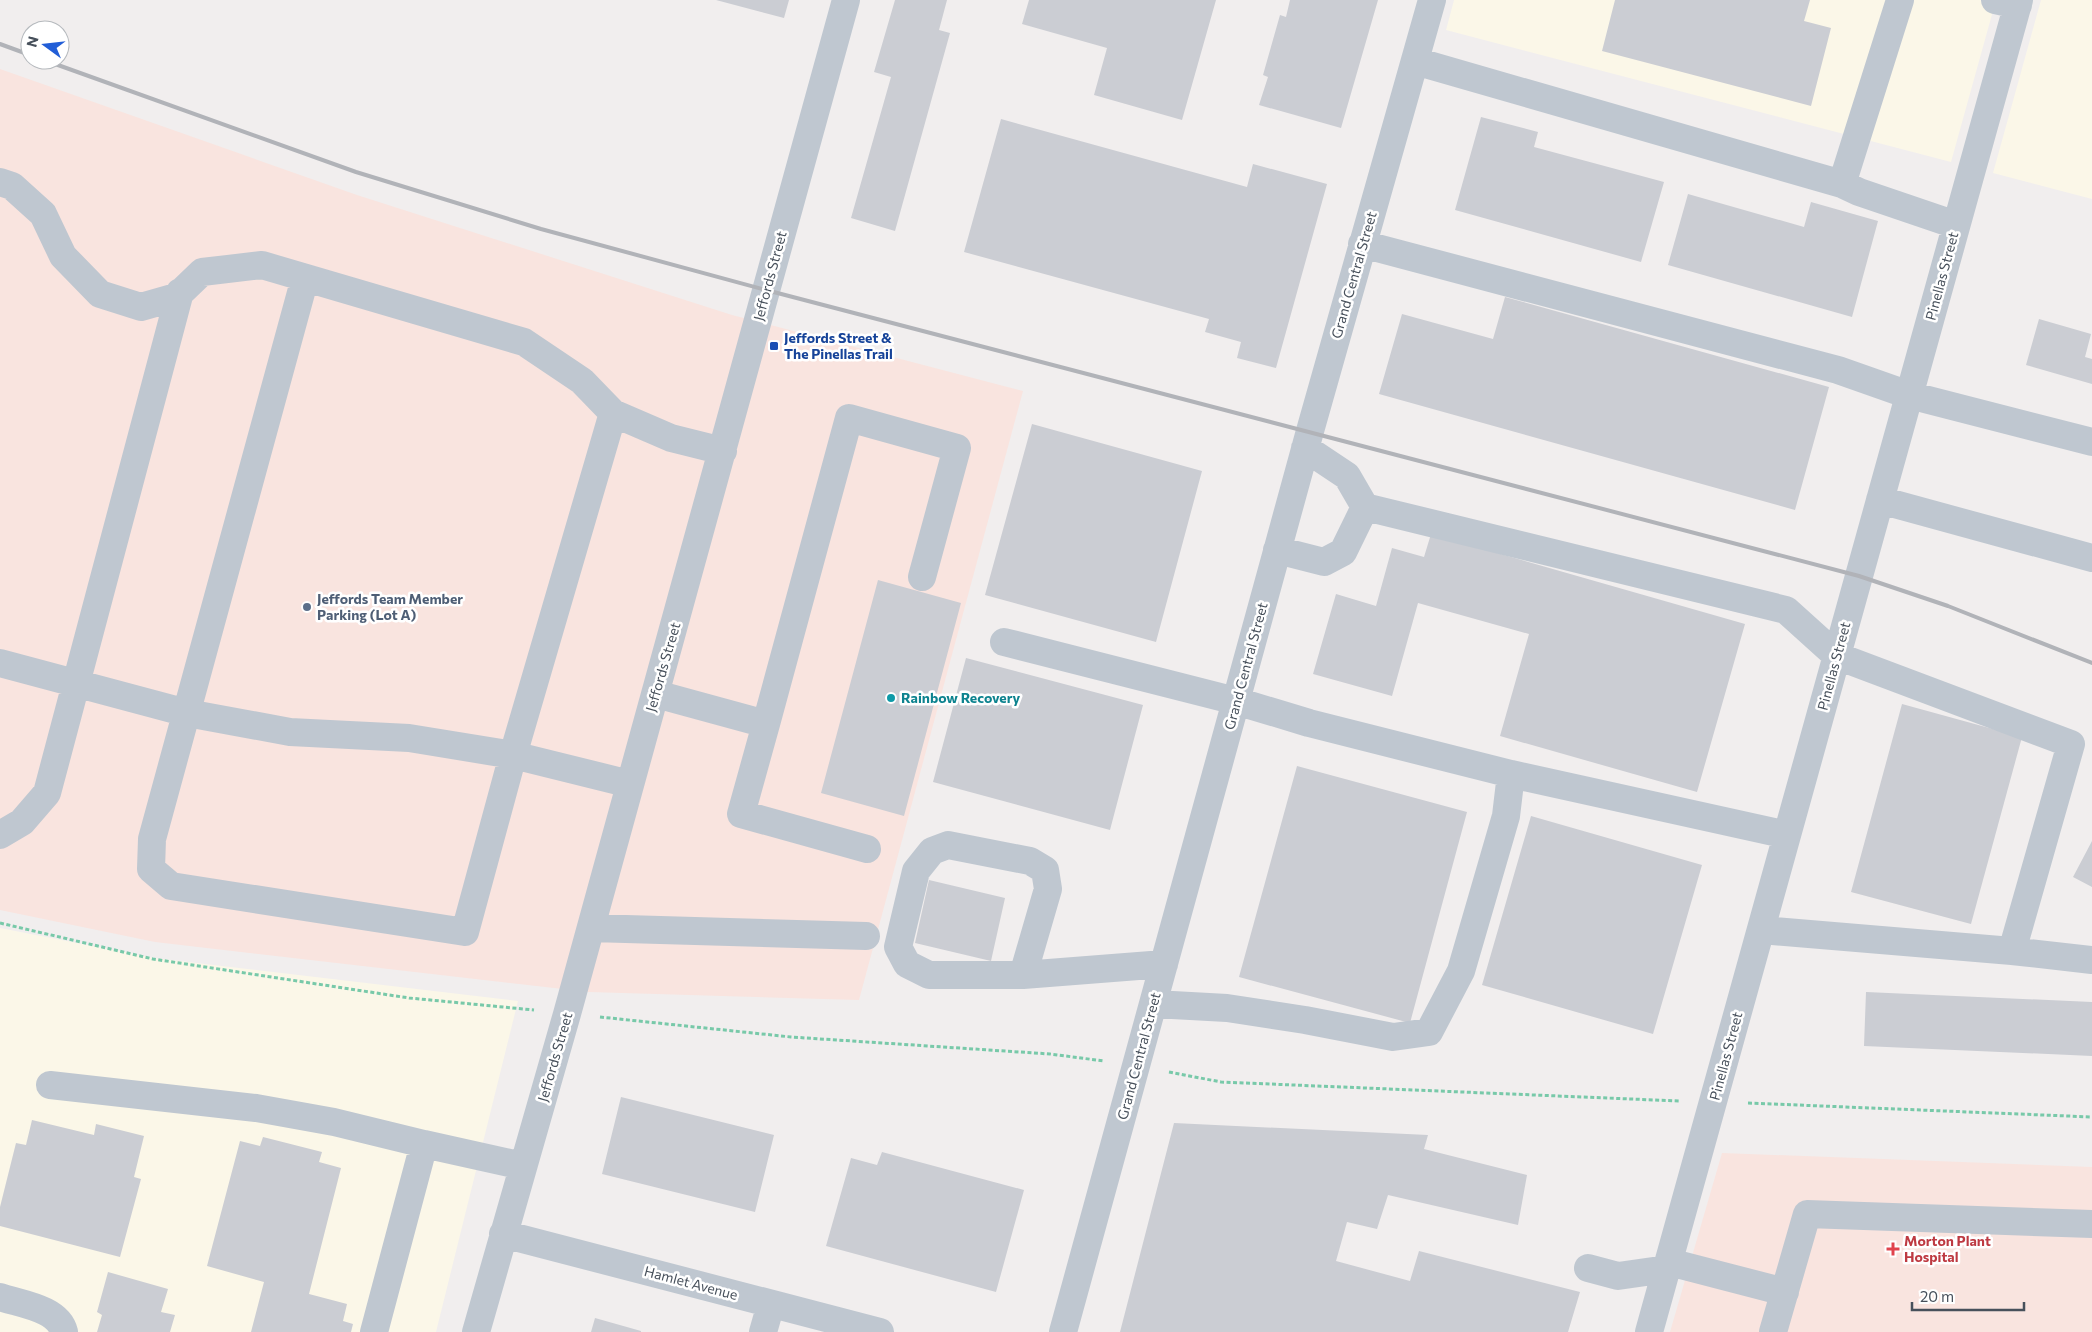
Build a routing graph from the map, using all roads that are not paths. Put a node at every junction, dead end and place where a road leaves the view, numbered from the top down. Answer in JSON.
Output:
{"nodes":[{"id":1,"x":846,"y":0,"type":"edge"},
{"id":2,"x":1432,"y":0,"type":"edge"},
{"id":3,"x":1900,"y":0,"type":"edge"},
{"id":4,"x":2010,"y":2,"type":"edge"},
{"id":5,"x":1415,"y":61,"type":"junction"},
{"id":6,"x":0,"y":182,"type":"edge"},
{"id":7,"x":1842,"y":184,"type":"junction"},
{"id":8,"x":1956,"y":225,"type":"junction"},
{"id":9,"x":1362,"y":244,"type":"junction"},
{"id":10,"x":306,"y":278,"type":"junction"},
{"id":11,"x":180,"y":292,"type":"junction"},
{"id":12,"x":1909,"y":395,"type":"junction"},
{"id":13,"x":613,"y":413,"type":"junction"},
{"id":14,"x":2092,"y":442,"type":"edge"},
{"id":15,"x":1305,"y":448,"type":"junction"},
{"id":16,"x":723,"y":451,"type":"junction"},
{"id":17,"x":1880,"y":500,"type":"junction"},
{"id":18,"x":1366,"y":507,"type":"junction"},
{"id":19,"x":1277,"y":550,"type":"junction"},
{"id":20,"x":2092,"y":558,"type":"edge"},
{"id":21,"x":922,"y":577,"type":"dead end"},
{"id":22,"x":1004,"y":642,"type":"dead end"},
{"id":23,"x":1837,"y":656,"type":"junction"},
{"id":24,"x":0,"y":663,"type":"edge"},
{"id":25,"x":76,"y":685,"type":"junction"},
{"id":26,"x":656,"y":694,"type":"junction"},
{"id":27,"x":1236,"y":701,"type":"junction"},
{"id":28,"x":187,"y":713,"type":"junction"},
{"id":29,"x":766,"y":724,"type":"junction"},
{"id":30,"x":2081,"y":747,"type":"edge"},
{"id":31,"x":513,"y":755,"type":"junction"},
{"id":32,"x":1511,"y":774,"type":"junction"},
{"id":33,"x":630,"y":784,"type":"junction"},
{"id":34,"x":0,"y":835,"type":"edge"},
{"id":35,"x":1787,"y":836,"type":"junction"},
{"id":36,"x":867,"y":849,"type":"dead end"},
{"id":37,"x":591,"y":928,"type":"junction"},
{"id":38,"x":1761,"y":930,"type":"junction"},
{"id":39,"x":866,"y":936,"type":"dead end"},
{"id":40,"x":2012,"y":951,"type":"junction"},
{"id":41,"x":2092,"y":960,"type":"edge"},
{"id":42,"x":1164,"y":964,"type":"junction"},
{"id":43,"x":1023,"y":975,"type":"junction"},
{"id":44,"x":1154,"y":1004,"type":"junction"},
{"id":45,"x":50,"y":1085,"type":"dead end"},
{"id":46,"x":424,"y":1144,"type":"junction"},
{"id":47,"x":523,"y":1166,"type":"junction"},
{"id":48,"x":2092,"y":1224,"type":"edge"},
{"id":49,"x":503,"y":1234,"type":"junction"},
{"id":50,"x":1668,"y":1266,"type":"junction"},
{"id":51,"x":1588,"y":1268,"type":"dead end"},
{"id":52,"x":1785,"y":1292,"type":"junction"},
{"id":53,"x":0,"y":1298,"type":"edge"},
{"id":54,"x":771,"y":1304,"type":"junction"},
{"id":55,"x":64,"y":1332,"type":"edge"},
{"id":56,"x":374,"y":1332,"type":"edge"},
{"id":57,"x":476,"y":1332,"type":"edge"},
{"id":58,"x":763,"y":1332,"type":"edge"},
{"id":59,"x":880,"y":1332,"type":"edge"},
{"id":60,"x":1063,"y":1332,"type":"edge"},
{"id":61,"x":1649,"y":1332,"type":"edge"},
{"id":62,"x":1773,"y":1332,"type":"edge"}],
"edges":[{"from":1,"to":16,"type":"street","name":"Jeffords Street"},
{"from":2,"to":5,"type":"street","name":"Grand Central Street"},
{"from":3,"to":7,"type":"street"},
{"from":4,"to":8,"type":"street","name":"Pinellas Street"},
{"from":5,"to":7,"type":"street"},
{"from":5,"to":9,"type":"street","name":"Grand Central Street"},
{"from":6,"to":11,"type":"street"},
{"from":7,"to":8,"type":"street"},
{"from":8,"to":12,"type":"street","name":"Pinellas Street"},
{"from":9,"to":12,"type":"street"},
{"from":9,"to":15,"type":"street","name":"Grand Central Street"},
{"from":10,"to":11,"type":"street"},
{"from":10,"to":13,"type":"street"},
{"from":10,"to":28,"type":"street"},
{"from":11,"to":25,"type":"street"},
{"from":12,"to":14,"type":"street"},
{"from":12,"to":17,"type":"street","name":"Pinellas Street"},
{"from":13,"to":16,"type":"street"},
{"from":13,"to":31,"type":"street"},
{"from":15,"to":18,"type":"street"},
{"from":15,"to":19,"type":"street","name":"Grand Central Street"},
{"from":16,"to":26,"type":"street","name":"Jeffords Street"},
{"from":17,"to":20,"type":"street"},
{"from":17,"to":23,"type":"street","name":"Pinellas Street"},
{"from":18,"to":19,"type":"street"},
{"from":18,"to":23,"type":"street"},
{"from":19,"to":27,"type":"street","name":"Grand Central Street"},
{"from":21,"to":29,"type":"street"},
{"from":22,"to":27,"type":"street"},
{"from":23,"to":30,"type":"street"},
{"from":23,"to":35,"type":"street","name":"Pinellas Street"},
{"from":24,"to":25,"type":"street"},
{"from":25,"to":28,"type":"street"},
{"from":25,"to":34,"type":"street"},
{"from":26,"to":29,"type":"street"},
{"from":26,"to":33,"type":"street","name":"Jeffords Street"},
{"from":27,"to":32,"type":"street"},
{"from":27,"to":42,"type":"street","name":"Grand Central Street"},
{"from":28,"to":31,"type":"street"},
{"from":28,"to":31,"type":"street"},
{"from":29,"to":36,"type":"street"},
{"from":30,"to":40,"type":"street"},
{"from":31,"to":33,"type":"street"},
{"from":32,"to":35,"type":"street"},
{"from":32,"to":44,"type":"street"},
{"from":33,"to":37,"type":"street","name":"Jeffords Street"},
{"from":35,"to":38,"type":"street","name":"Pinellas Street"},
{"from":37,"to":39,"type":"street"},
{"from":37,"to":47,"type":"street","name":"Jeffords Street"},
{"from":38,"to":40,"type":"street"},
{"from":38,"to":50,"type":"street","name":"Pinellas Street"},
{"from":40,"to":41,"type":"street"},
{"from":42,"to":43,"type":"street"},
{"from":42,"to":44,"type":"street","name":"Grand Central Street"},
{"from":43,"to":43,"type":"street"},
{"from":44,"to":60,"type":"street","name":"Grand Central Street"},
{"from":45,"to":46,"type":"street"},
{"from":46,"to":47,"type":"street"},
{"from":46,"to":56,"type":"street"},
{"from":47,"to":49,"type":"street","name":"Jeffords Street"},
{"from":48,"to":52,"type":"street"},
{"from":49,"to":54,"type":"street","name":"Hamlet Avenue"},
{"from":49,"to":57,"type":"street","name":"Jeffords Street"},
{"from":50,"to":51,"type":"street"},
{"from":50,"to":52,"type":"street"},
{"from":50,"to":61,"type":"street","name":"Pinellas Street"},
{"from":52,"to":62,"type":"street"},
{"from":53,"to":55,"type":"street"},
{"from":54,"to":58,"type":"street"},
{"from":54,"to":59,"type":"street","name":"Hamlet Avenue"}]}
